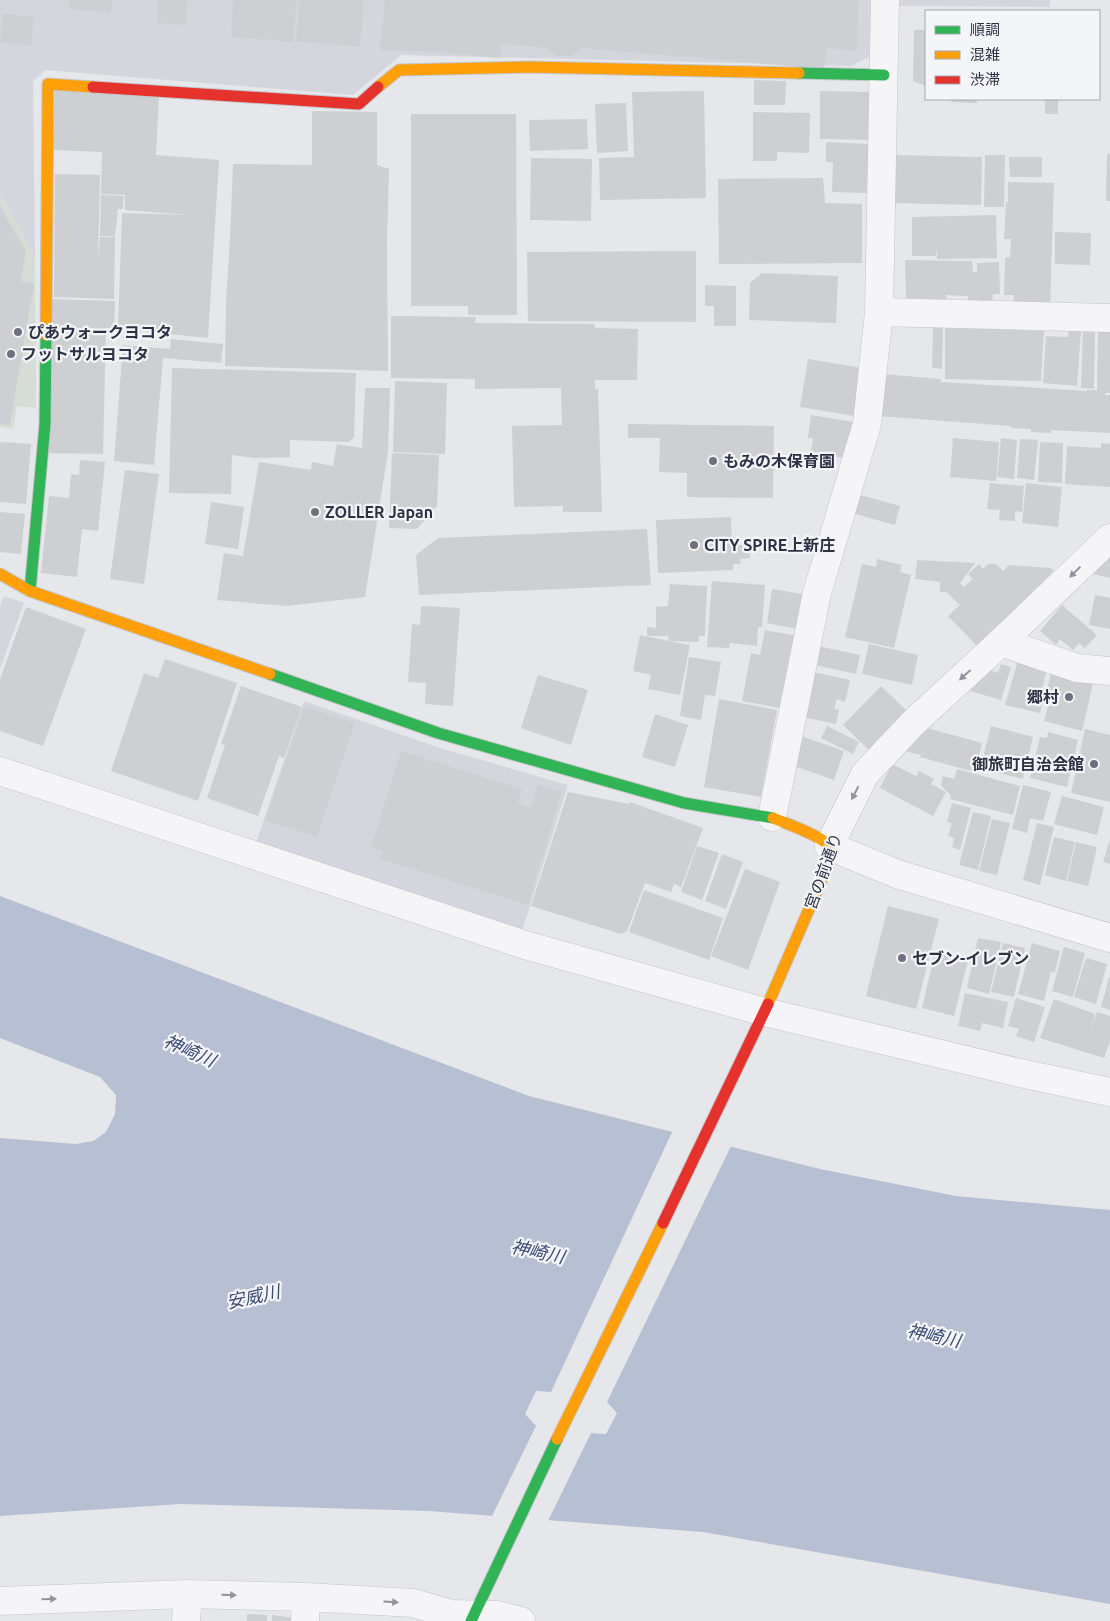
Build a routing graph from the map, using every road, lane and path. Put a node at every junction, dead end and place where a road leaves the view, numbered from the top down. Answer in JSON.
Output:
{"nodes":[{"id":1,"x":885,"y":0,"type":"edge"},
{"id":2,"x":884,"y":75,"type":"junction"},
{"id":3,"x":879,"y":312,"type":"junction"},
{"id":4,"x":1110,"y":318,"type":"edge"},
{"id":5,"x":1110,"y":538,"type":"edge"},
{"id":6,"x":0,"y":574,"type":"edge"},
{"id":7,"x":30,"y":591,"type":"junction"},
{"id":8,"x":1001,"y":642,"type":"junction"},
{"id":9,"x":1110,"y":671,"type":"edge"},
{"id":10,"x":0,"y":771,"type":"edge"},
{"id":11,"x":772,"y":817,"type":"junction"},
{"id":12,"x":829,"y":846,"type":"junction"},
{"id":13,"x":1110,"y":938,"type":"edge"},
{"id":14,"x":760,"y":1022,"type":"junction"},
{"id":15,"x":1110,"y":1092,"type":"edge"},
{"id":16,"x":188,"y":1594,"type":"junction"},
{"id":17,"x":0,"y":1601,"type":"edge"},
{"id":18,"x":306,"y":1609,"type":"edge"},
{"id":19,"x":476,"y":1611,"type":"edge"},
{"id":20,"x":186,"y":1621,"type":"edge"},
{"id":21,"x":521,"y":1621,"type":"edge"}],
"edges":[{"from":1,"to":2,"type":"street"},
{"from":2,"to":3,"type":"street"},
{"from":2,"to":7,"type":"street"},
{"from":3,"to":4,"type":"street"},
{"from":3,"to":11,"type":"street"},
{"from":5,"to":8,"type":"street","name":"宮の前通り","one_way":true},
{"from":6,"to":7,"type":"street"},
{"from":7,"to":11,"type":"street"},
{"from":8,"to":9,"type":"street"},
{"from":8,"to":12,"type":"street","name":"宮の前通り","one_way":true},
{"from":10,"to":14,"type":"street"},
{"from":11,"to":12,"type":"street"},
{"from":12,"to":13,"type":"street"},
{"from":12,"to":14,"type":"street","name":"宮の前通り"},
{"from":14,"to":15,"type":"street"},
{"from":14,"to":19,"type":"street","name":"宮の前通り"},
{"from":17,"to":16,"type":"street","one_way":true},
{"from":16,"to":18,"type":"street","one_way":true},
{"from":16,"to":20,"type":"street"},
{"from":18,"to":19,"type":"street","one_way":true},
{"from":19,"to":21,"type":"street"}]}
